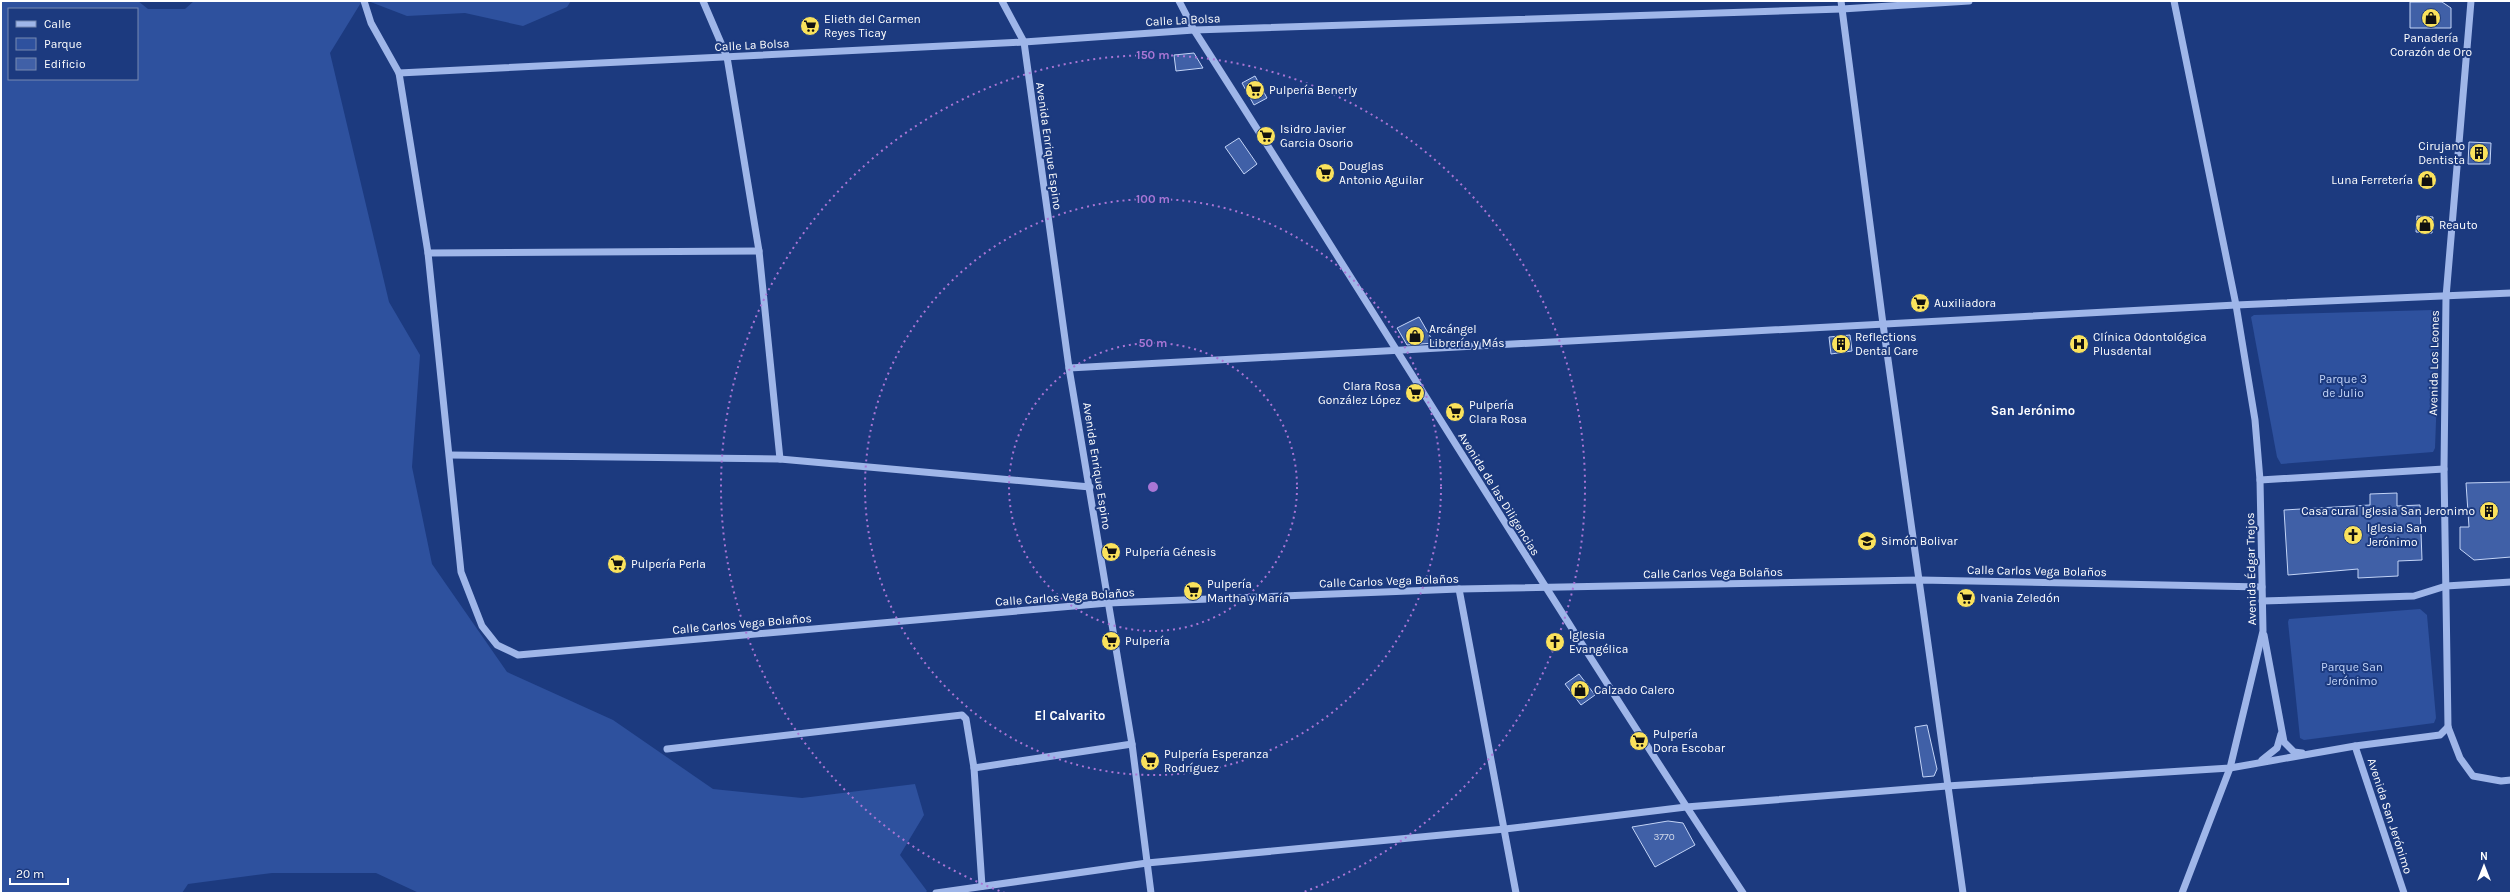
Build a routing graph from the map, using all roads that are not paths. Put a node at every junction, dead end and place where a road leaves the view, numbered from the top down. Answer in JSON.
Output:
{"nodes":[{"id":1,"x":364,"y":1,"type":"edge"},
{"id":2,"x":703,"y":1,"type":"edge"},
{"id":3,"x":1002,"y":1,"type":"edge"},
{"id":4,"x":1179,"y":1,"type":"edge"},
{"id":5,"x":1841,"y":1,"type":"edge"},
{"id":6,"x":1969,"y":1,"type":"edge"},
{"id":7,"x":2174,"y":1,"type":"edge"},
{"id":8,"x":2471,"y":1,"type":"edge"},
{"id":9,"x":1842,"y":9,"type":"junction"},
{"id":10,"x":1194,"y":30,"type":"junction"},
{"id":11,"x":1024,"y":42,"type":"junction"},
{"id":12,"x":727,"y":57,"type":"junction"},
{"id":13,"x":399,"y":73,"type":"junction"},
{"id":14,"x":759,"y":251,"type":"junction"},
{"id":15,"x":428,"y":253,"type":"junction"},
{"id":16,"x":2511,"y":293,"type":"edge"},
{"id":17,"x":2446,"y":296,"type":"junction"},
{"id":18,"x":2236,"y":305,"type":"junction"},
{"id":19,"x":1883,"y":324,"type":"junction"},
{"id":20,"x":1397,"y":352,"type":"junction"},
{"id":21,"x":1069,"y":368,"type":"junction"},
{"id":22,"x":450,"y":455,"type":"junction"},
{"id":23,"x":780,"y":459,"type":"junction"},
{"id":24,"x":2444,"y":469,"type":"junction"},
{"id":25,"x":2260,"y":480,"type":"junction"},
{"id":26,"x":1090,"y":487,"type":"junction"},
{"id":27,"x":1920,"y":580,"type":"junction"},
{"id":28,"x":2511,"y":582,"type":"edge"},
{"id":29,"x":2446,"y":586,"type":"junction"},
{"id":30,"x":1544,"y":587,"type":"junction"},
{"id":31,"x":2262,"y":587,"type":"junction"},
{"id":32,"x":1459,"y":589,"type":"junction"},
{"id":33,"x":2262,"y":601,"type":"junction"},
{"id":34,"x":1108,"y":603,"type":"junction"},
{"id":35,"x":2263,"y":631,"type":"junction"},
{"id":36,"x":2448,"y":727,"type":"junction"},
{"id":37,"x":2281,"y":733,"type":"junction"},
{"id":38,"x":1132,"y":744,"type":"junction"},
{"id":39,"x":2355,"y":746,"type":"junction"},
{"id":40,"x":667,"y":749,"type":"dead end"},
{"id":41,"x":2306,"y":754,"type":"junction"},
{"id":42,"x":2257,"y":762,"type":"junction"},
{"id":43,"x":974,"y":768,"type":"junction"},
{"id":44,"x":2230,"y":768,"type":"junction"},
{"id":45,"x":2511,"y":780,"type":"edge"},
{"id":46,"x":1947,"y":786,"type":"junction"},
{"id":47,"x":1686,"y":807,"type":"junction"},
{"id":48,"x":1505,"y":829,"type":"junction"},
{"id":49,"x":1147,"y":863,"type":"junction"},
{"id":50,"x":982,"y":886,"type":"junction"},
{"id":51,"x":936,"y":893,"type":"edge"},
{"id":52,"x":1151,"y":893,"type":"edge"},
{"id":53,"x":1516,"y":893,"type":"edge"},
{"id":54,"x":1743,"y":893,"type":"edge"},
{"id":55,"x":1963,"y":893,"type":"edge"},
{"id":56,"x":2182,"y":893,"type":"edge"},
{"id":57,"x":2404,"y":893,"type":"edge"}],
"edges":[{"from":1,"to":13,"type":"street"},
{"from":2,"to":12,"type":"street"},
{"from":3,"to":11,"type":"street"},
{"from":4,"to":10,"type":"street","name":"Avenida de las Diligencias"},
{"from":5,"to":9,"type":"street"},
{"from":6,"to":9,"type":"street","name":"Calle La Bolsa"},
{"from":7,"to":18,"type":"street","name":"Avenida Édgar Trejos"},
{"from":8,"to":17,"type":"street","name":"Avenida Los Leones"},
{"from":9,"to":10,"type":"street","name":"Calle La Bolsa"},
{"from":9,"to":19,"type":"street"},
{"from":10,"to":11,"type":"street","name":"Calle La Bolsa"},
{"from":10,"to":20,"type":"street","name":"Avenida de las Diligencias"},
{"from":11,"to":12,"type":"street","name":"Calle La Bolsa"},
{"from":11,"to":21,"type":"street","name":"Avenida Enrique Espino"},
{"from":12,"to":13,"type":"street","name":"Calle La Bolsa"},
{"from":12,"to":14,"type":"street"},
{"from":13,"to":15,"type":"street"},
{"from":14,"to":15,"type":"street"},
{"from":14,"to":23,"type":"street"},
{"from":15,"to":22,"type":"street"},
{"from":16,"to":17,"type":"street"},
{"from":17,"to":18,"type":"street"},
{"from":17,"to":24,"type":"street","name":"Avenida Los Leones"},
{"from":18,"to":19,"type":"street"},
{"from":18,"to":25,"type":"street","name":"Avenida Édgar Trejos"},
{"from":19,"to":20,"type":"street"},
{"from":19,"to":27,"type":"street"},
{"from":20,"to":21,"type":"street"},
{"from":20,"to":30,"type":"street","name":"Avenida de las Diligencias"},
{"from":21,"to":26,"type":"street","name":"Avenida Enrique Espino"},
{"from":22,"to":23,"type":"street"},
{"from":22,"to":34,"type":"street","name":"Calle Carlos Vega Bolaños"},
{"from":23,"to":26,"type":"street"},
{"from":24,"to":25,"type":"street"},
{"from":24,"to":29,"type":"street","name":"Avenida Los Leones"},
{"from":25,"to":31,"type":"street","name":"Avenida Édgar Trejos"},
{"from":26,"to":34,"type":"street","name":"Avenida Enrique Espino"},
{"from":27,"to":30,"type":"street","name":"Calle Carlos Vega Bolaños"},
{"from":27,"to":31,"type":"street","name":"Calle Carlos Vega Bolaños"},
{"from":27,"to":46,"type":"street"},
{"from":28,"to":29,"type":"street"},
{"from":29,"to":33,"type":"street"},
{"from":29,"to":36,"type":"street","name":"Avenida Los Leones"},
{"from":30,"to":32,"type":"street","name":"Calle Carlos Vega Bolaños"},
{"from":30,"to":47,"type":"street","name":"Avenida de las Diligencias"},
{"from":31,"to":33,"type":"street","name":"Avenida Édgar Trejos"},
{"from":32,"to":34,"type":"street","name":"Calle Carlos Vega Bolaños"},
{"from":32,"to":48,"type":"street"},
{"from":33,"to":35,"type":"street","name":"Avenida Édgar Trejos"},
{"from":34,"to":38,"type":"street","name":"Avenida Enrique Espino"},
{"from":35,"to":37,"type":"street"},
{"from":35,"to":44,"type":"street","name":"Avenida Édgar Trejos"},
{"from":36,"to":39,"type":"street"},
{"from":36,"to":45,"type":"street"},
{"from":37,"to":41,"type":"street"},
{"from":37,"to":42,"type":"street"},
{"from":38,"to":43,"type":"street"},
{"from":38,"to":49,"type":"street","name":"Avenida Enrique Espino"},
{"from":39,"to":41,"type":"street"},
{"from":39,"to":57,"type":"street","name":"Avenida San Jerónimo"},
{"from":40,"to":43,"type":"street"},
{"from":41,"to":42,"type":"street"},
{"from":42,"to":44,"type":"street"},
{"from":43,"to":50,"type":"street"},
{"from":44,"to":46,"type":"street"},
{"from":44,"to":56,"type":"street","name":"Avenida Édgar Trejos"},
{"from":46,"to":47,"type":"street"},
{"from":46,"to":55,"type":"street"},
{"from":47,"to":48,"type":"street"},
{"from":47,"to":54,"type":"street","name":"Avenida de las Diligencias"},
{"from":48,"to":49,"type":"street"},
{"from":48,"to":53,"type":"street"},
{"from":49,"to":50,"type":"street"},
{"from":49,"to":52,"type":"street","name":"Avenida Enrique Espino"},
{"from":50,"to":51,"type":"street"}]}
